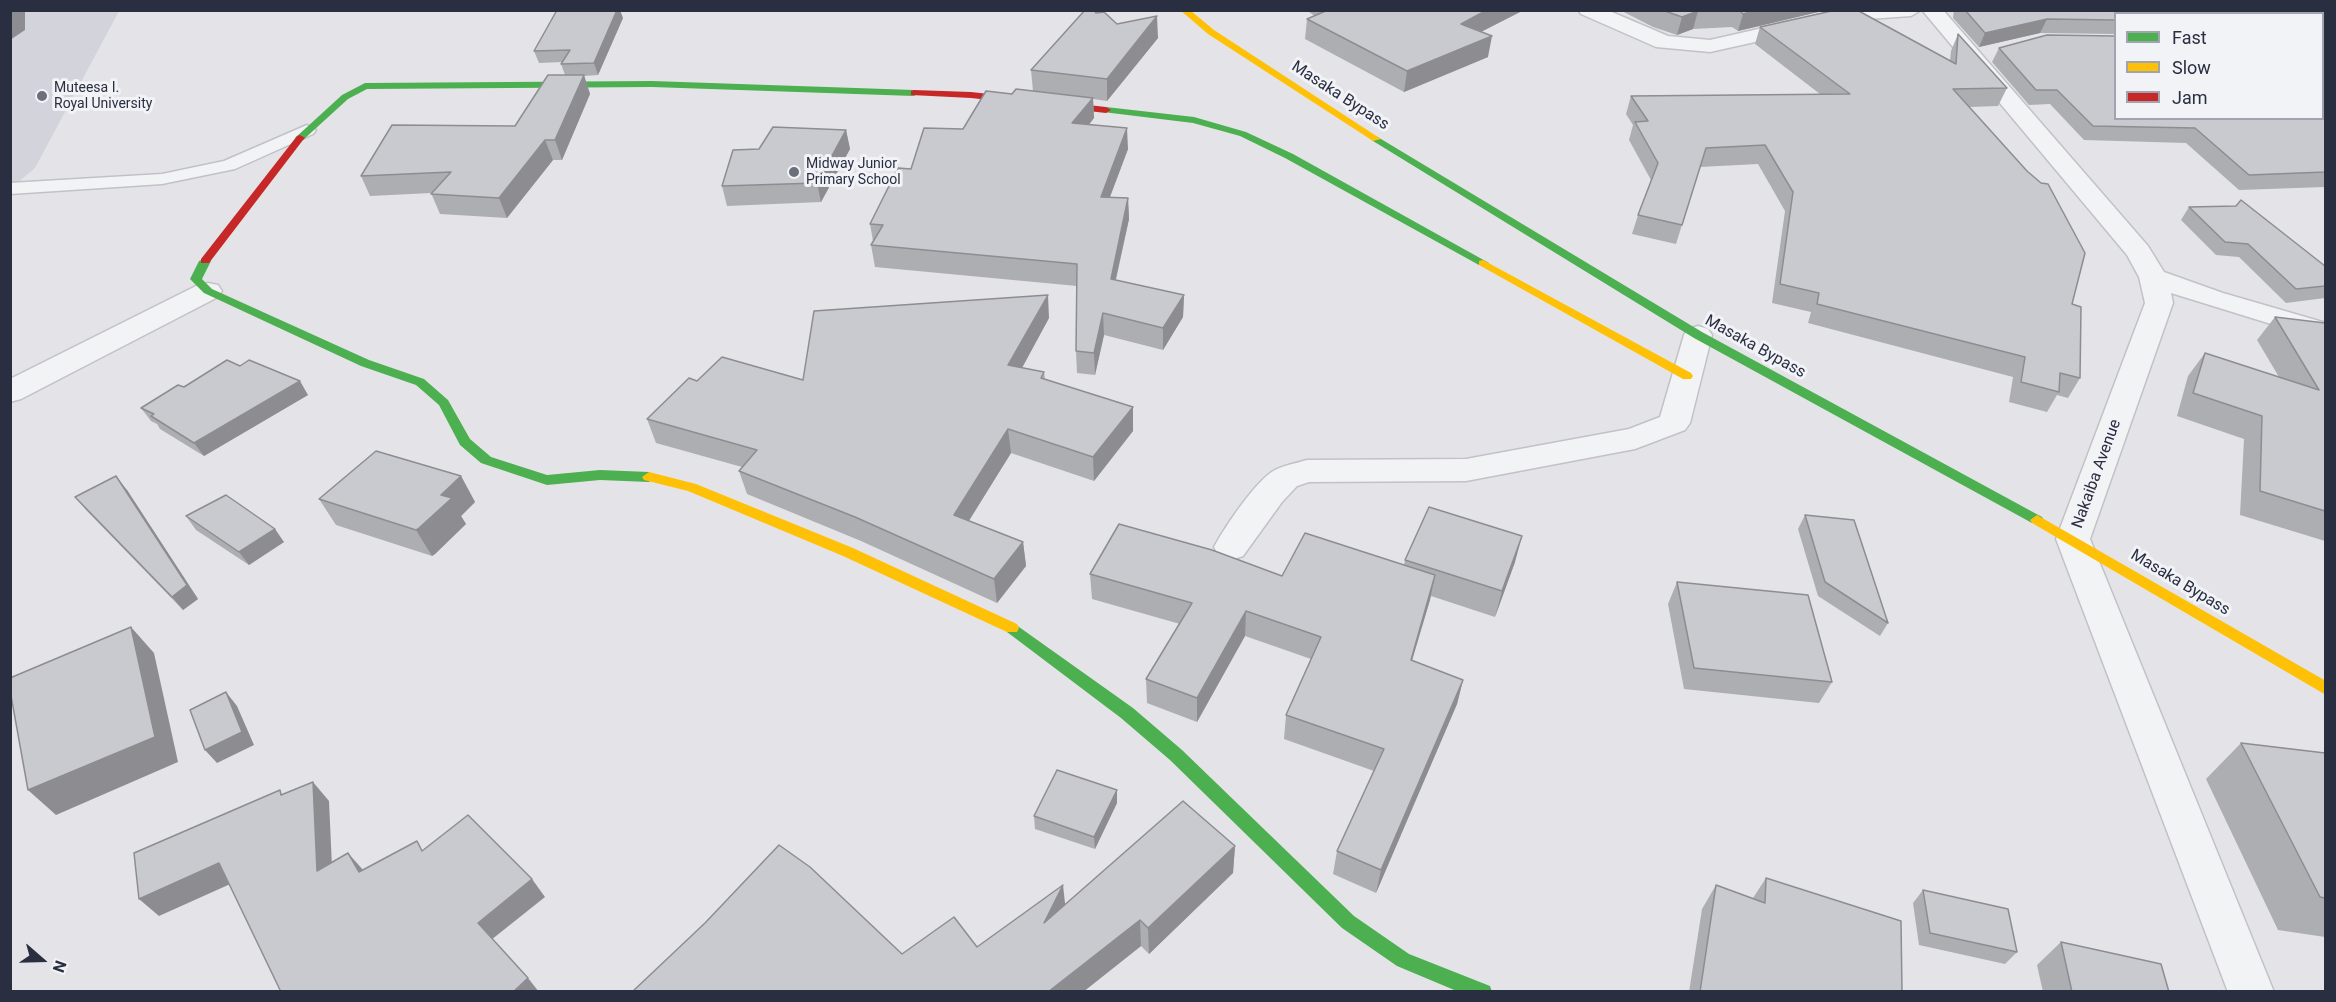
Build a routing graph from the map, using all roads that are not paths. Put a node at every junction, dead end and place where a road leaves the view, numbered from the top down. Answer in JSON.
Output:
{"nodes":[{"id":1,"x":1184,"y":10,"type":"edge"},
{"id":2,"x":1588,"y":10,"type":"edge"},
{"id":3,"x":1911,"y":10,"type":"edge"},
{"id":4,"x":1932,"y":10,"type":"edge"},
{"id":5,"x":307,"y":130,"type":"junction"},
{"id":6,"x":10,"y":189,"type":"edge"},
{"id":7,"x":2152,"y":277,"type":"junction"},
{"id":8,"x":208,"y":291,"type":"junction"},
{"id":9,"x":2325,"y":332,"type":"edge"},
{"id":10,"x":1698,"y":335,"type":"junction"},
{"id":11,"x":1687,"y":376,"type":"junction"},
{"id":12,"x":10,"y":392,"type":"edge"},
{"id":13,"x":2073,"y":539,"type":"junction"},
{"id":14,"x":1231,"y":547,"type":"dead end"},
{"id":15,"x":2325,"y":688,"type":"edge"},
{"id":16,"x":1483,"y":992,"type":"edge"},
{"id":17,"x":2251,"y":992,"type":"edge"}],
"edges":[{"from":1,"to":10,"type":"main road","name":"Masaka Bypass"},
{"from":2,"to":3,"type":"street"},
{"from":4,"to":7,"type":"street","name":"Nakaiba Avenue"},
{"from":5,"to":6,"type":"lane"},
{"from":5,"to":8,"type":"main road"},
{"from":5,"to":11,"type":"main road"},
{"from":7,"to":9,"type":"street"},
{"from":7,"to":13,"type":"street","name":"Nakaiba Avenue"},
{"from":8,"to":12,"type":"street"},
{"from":8,"to":16,"type":"main road"},
{"from":10,"to":11,"type":"street"},
{"from":10,"to":13,"type":"main road","name":"Masaka Bypass"},
{"from":11,"to":14,"type":"street"},
{"from":13,"to":15,"type":"main road","name":"Masaka Bypass"},
{"from":13,"to":17,"type":"street","name":"Nakaiba Avenue"}]}
